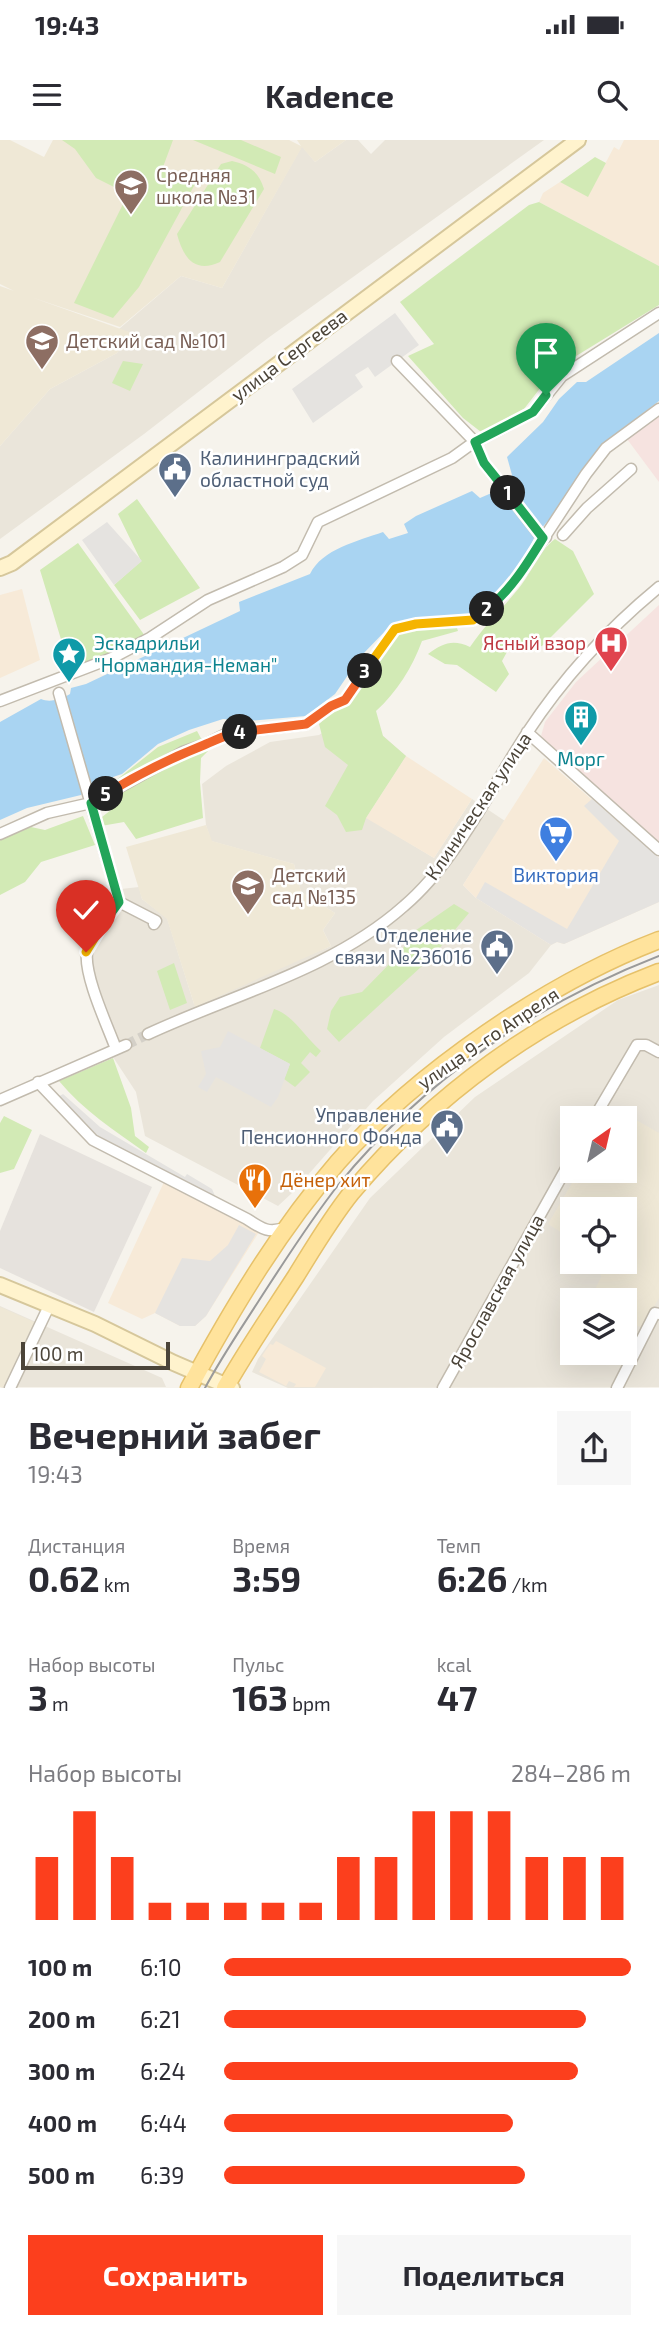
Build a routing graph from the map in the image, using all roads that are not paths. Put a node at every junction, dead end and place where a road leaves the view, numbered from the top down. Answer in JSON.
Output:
{"nodes":[{"id":1,"x":578,"y":140,"type":"edge"},
{"id":2,"x":659,"y":313,"type":"edge"},
{"id":3,"x":397,"y":360,"type":"dead end"},
{"id":4,"x":659,"y":409,"type":"edge"},
{"id":5,"x":475,"y":442,"type":"junction"},
{"id":6,"x":631,"y":469,"type":"dead end"},
{"id":7,"x":543,"y":538,"type":"junction"},
{"id":8,"x":0,"y":568,"type":"edge"},
{"id":9,"x":659,"y":587,"type":"edge"},
{"id":10,"x":59,"y":693,"type":"dead end"},
{"id":11,"x":0,"y":701,"type":"edge"},
{"id":12,"x":527,"y":732,"type":"junction"},
{"id":13,"x":89,"y":798,"type":"junction"},
{"id":14,"x":0,"y":834,"type":"edge"},
{"id":15,"x":659,"y":850,"type":"edge"},
{"id":16,"x":119,"y":902,"type":"junction"},
{"id":17,"x":154,"y":924,"type":"dead end"},
{"id":18,"x":659,"y":940,"type":"edge"},
{"id":19,"x":659,"y":972,"type":"edge"},
{"id":20,"x":149,"y":1034,"type":"tunnel mouth"},
{"id":21,"x":659,"y":1052,"type":"edge"},
{"id":22,"x":38,"y":1082,"type":"junction"},
{"id":23,"x":0,"y":1100,"type":"edge"},
{"id":24,"x":601,"y":1106,"type":"edge"},
{"id":25,"x":560,"y":1179,"type":"edge"},
{"id":26,"x":288,"y":1227,"type":"junction"},
{"id":27,"x":263,"y":1230,"type":"junction"},
{"id":28,"x":269,"y":1254,"type":"junction"},
{"id":29,"x":0,"y":1285,"type":"edge"},
{"id":30,"x":49,"y":1306,"type":"junction"},
{"id":31,"x":657,"y":1314,"type":"edge"},
{"id":32,"x":193,"y":1380,"type":"edge"},
{"id":33,"x":228,"y":1387,"type":"edge"},
{"id":34,"x":10,"y":1388,"type":"edge"},
{"id":35,"x":443,"y":1388,"type":"edge"},
{"id":36,"x":617,"y":1388,"type":"edge"}],
"edges":[{"from":1,"to":8,"type":"main road","name":"улица Сергеева"},
{"from":2,"to":5,"type":"street"},
{"from":3,"to":5,"type":"street"},
{"from":4,"to":7,"type":"street"},
{"from":5,"to":7,"type":"street"},
{"from":5,"to":11,"type":"street"},
{"from":6,"to":7,"type":"street"},
{"from":7,"to":13,"type":"street"},
{"from":9,"to":12,"type":"street","name":"Клиническая улица"},
{"from":10,"to":13,"type":"street"},
{"from":12,"to":15,"type":"street"},
{"from":12,"to":20,"type":"street","name":"Клиническая улица"},
{"from":13,"to":14,"type":"street"},
{"from":13,"to":16,"type":"street"},
{"from":16,"to":17,"type":"street"},
{"from":16,"to":22,"type":"street"},
{"from":18,"to":26,"type":"main road","name":"улица 9-го Апреля"},
{"from":19,"to":33,"type":"main road","name":"улица 9-го Апреля"},
{"from":21,"to":24,"type":"street"},
{"from":22,"to":23,"type":"street"},
{"from":22,"to":27,"type":"street"},
{"from":25,"to":35,"type":"street","name":"Ярославская улица"},
{"from":26,"to":27,"type":"street"},
{"from":26,"to":28,"type":"main road","name":"улица 9-го Апреля"},
{"from":27,"to":28,"type":"street"},
{"from":28,"to":32,"type":"main road","name":"улица 9-го Апреля"},
{"from":29,"to":30,"type":"main road"},
{"from":30,"to":32,"type":"main road"},
{"from":30,"to":34,"type":"street"},
{"from":31,"to":36,"type":"street"},
{"from":32,"to":33,"type":"main road"}]}
